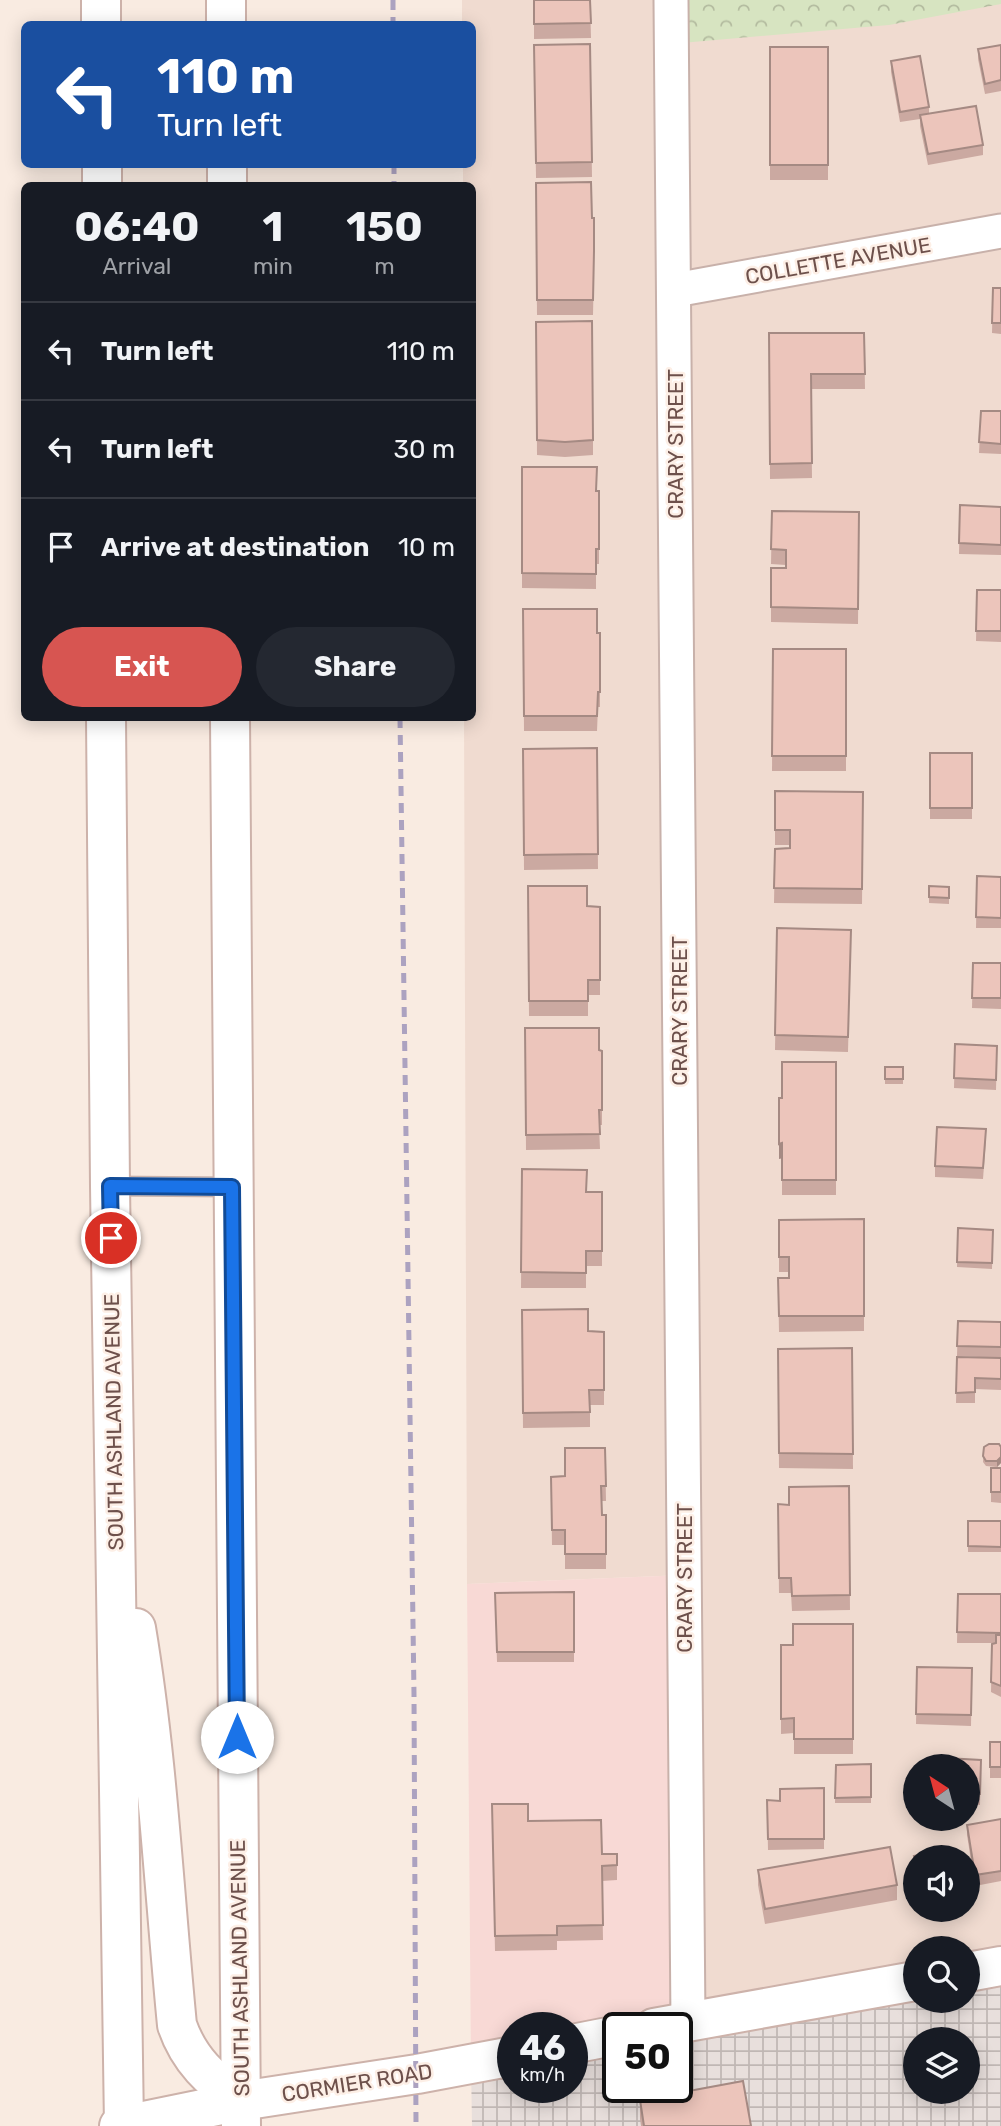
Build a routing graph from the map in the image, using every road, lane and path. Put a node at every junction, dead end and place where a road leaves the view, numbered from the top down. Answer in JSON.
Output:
{"nodes":[{"id":1,"x":101,"y":0,"type":"edge"},
{"id":2,"x":226,"y":0,"type":"edge"},
{"id":3,"x":671,"y":0,"type":"edge"},
{"id":4,"x":101,"y":21,"type":"edge"},
{"id":5,"x":226,"y":21,"type":"edge"},
{"id":6,"x":1001,"y":231,"type":"edge"},
{"id":7,"x":675,"y":290,"type":"junction"},
{"id":8,"x":106,"y":721,"type":"edge"},
{"id":9,"x":230,"y":721,"type":"edge"},
{"id":10,"x":110,"y":1186,"type":"junction"},
{"id":11,"x":232,"y":1187,"type":"junction"},
{"id":12,"x":115,"y":1498,"type":"junction"},
{"id":13,"x":1001,"y":1966,"type":"edge"},
{"id":14,"x":980,"y":1970,"type":"edge"},
{"id":15,"x":903,"y":1983,"type":"edge"},
{"id":16,"x":671,"y":2012,"type":"edge"},
{"id":17,"x":693,"y":2021,"type":"edge"},
{"id":18,"x":497,"y":2059,"type":"edge"},
{"id":19,"x":241,"y":2114,"type":"edge"},
{"id":20,"x":124,"y":2126,"type":"edge"}],
"edges":[{"from":1,"to":4,"type":"main road"},
{"from":2,"to":5,"type":"main road"},
{"from":3,"to":7,"type":"street","name":"CRARY STREET"},
{"from":6,"to":7,"type":"street","name":"COLLETTE AVENUE"},
{"from":7,"to":16,"type":"street","name":"CRARY STREET"},
{"from":8,"to":10,"type":"main road","name":"SOUTH ASHLAND AVENUE"},
{"from":9,"to":11,"type":"main road","name":"SOUTH ASHLAND AVENUE"},
{"from":10,"to":11,"type":"lane"},
{"from":10,"to":12,"type":"main road","name":"SOUTH ASHLAND AVENUE"},
{"from":11,"to":19,"type":"main road","name":"SOUTH ASHLAND AVENUE"},
{"from":12,"to":19,"type":"main road"},
{"from":12,"to":20,"type":"main road","name":"SOUTH ASHLAND AVENUE"},
{"from":13,"to":14,"type":"main road"},
{"from":15,"to":17,"type":"main road"},
{"from":18,"to":19,"type":"main road","name":"CORMIER ROAD"},
{"from":19,"to":20,"type":"main road","name":"CORMIER ROAD"}]}
